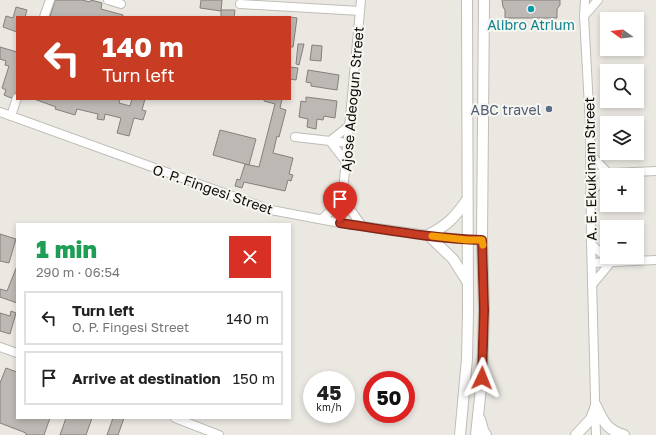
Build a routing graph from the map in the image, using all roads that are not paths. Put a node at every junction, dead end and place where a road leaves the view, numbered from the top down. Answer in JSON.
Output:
{"nodes":[{"id":1,"x":50,"y":0,"type":"edge"},
{"id":2,"x":108,"y":0,"type":"edge"},
{"id":3,"x":361,"y":0,"type":"edge"},
{"id":4,"x":468,"y":0,"type":"edge"},
{"id":5,"x":484,"y":0,"type":"edge"},
{"id":6,"x":585,"y":0,"type":"edge"},
{"id":7,"x":598,"y":0,"type":"edge"},
{"id":8,"x":121,"y":4,"type":"dead end"},
{"id":9,"x":240,"y":4,"type":"dead end"},
{"id":10,"x":360,"y":11,"type":"junction"},
{"id":11,"x":44,"y":16,"type":"edge"},
{"id":12,"x":584,"y":16,"type":"junction"},
{"id":13,"x":16,"y":100,"type":"edge"},
{"id":14,"x":0,"y":112,"type":"edge"},
{"id":15,"x":11,"y":116,"type":"junction"},
{"id":16,"x":350,"y":125,"type":"junction"},
{"id":17,"x":294,"y":137,"type":"dead end"},
{"id":18,"x":330,"y":141,"type":"junction"},
{"id":19,"x":348,"y":144,"type":"junction"},
{"id":20,"x":590,"y":154,"type":"junction"},
{"id":21,"x":346,"y":162,"type":"junction"},
{"id":22,"x":603,"y":168,"type":"edge"},
{"id":23,"x":656,"y":171,"type":"edge"},
{"id":24,"x":644,"y":172,"type":"edge"},
{"id":25,"x":600,"y":173,"type":"edge"},
{"id":26,"x":590,"y":174,"type":"junction"},
{"id":27,"x":600,"y":182,"type":"edge"},
{"id":28,"x":590,"y":194,"type":"junction"},
{"id":29,"x":343,"y":199,"type":"junction"},
{"id":30,"x":467,"y":200,"type":"junction"},
{"id":31,"x":322,"y":219,"type":"junction"},
{"id":32,"x":340,"y":223,"type":"junction"},
{"id":33,"x":362,"y":226,"type":"junction"},
{"id":34,"x":428,"y":236,"type":"junction"},
{"id":35,"x":467,"y":240,"type":"junction"},
{"id":36,"x":482,"y":240,"type":"junction"},
{"id":37,"x":591,"y":244,"type":"junction"},
{"id":38,"x":600,"y":253,"type":"edge"},
{"id":39,"x":656,"y":260,"type":"edge"},
{"id":40,"x":644,"y":261,"type":"edge"},
{"id":41,"x":592,"y":263,"type":"junction"},
{"id":42,"x":600,"y":263,"type":"edge"},
{"id":43,"x":608,"y":264,"type":"edge"},
{"id":44,"x":468,"y":282,"type":"junction"},
{"id":45,"x":592,"y":286,"type":"junction"},
{"id":46,"x":0,"y":347,"type":"edge"},
{"id":47,"x":16,"y":354,"type":"edge"},
{"id":48,"x":596,"y":406,"type":"junction"},
{"id":49,"x":478,"y":415,"type":"junction"},
{"id":50,"x":178,"y":419,"type":"edge"},
{"id":51,"x":219,"y":435,"type":"edge"},
{"id":52,"x":460,"y":435,"type":"edge"},
{"id":53,"x":476,"y":435,"type":"edge"},
{"id":54,"x":486,"y":435,"type":"edge"},
{"id":55,"x":576,"y":435,"type":"edge"},
{"id":56,"x":596,"y":435,"type":"edge"},
{"id":57,"x":624,"y":435,"type":"edge"}],
"edges":[{"from":1,"to":11,"type":"street"},
{"from":2,"to":8,"type":"street"},
{"from":3,"to":10,"type":"street","name":"Ajose Adeogun Street"},
{"from":4,"to":30,"type":"main road"},
{"from":5,"to":36,"type":"main road"},
{"from":6,"to":12,"type":"street","name":"A. E. Ekukinam Street"},
{"from":7,"to":12,"type":"street"},
{"from":9,"to":10,"type":"street"},
{"from":10,"to":16,"type":"street","name":"Ajose Adeogun Street"},
{"from":12,"to":20,"type":"street","name":"A. E. Ekukinam Street"},
{"from":13,"to":15,"type":"street"},
{"from":14,"to":15,"type":"street","name":"O. P. Fingesi Street"},
{"from":15,"to":31,"type":"street","name":"O. P. Fingesi Street"},
{"from":16,"to":18,"type":"street"},
{"from":16,"to":19,"type":"street","name":"Ajose Adeogun Street"},
{"from":17,"to":18,"type":"street"},
{"from":18,"to":19,"type":"street"},
{"from":18,"to":21,"type":"street"},
{"from":19,"to":21,"type":"street","name":"Ajose Adeogun Street"},
{"from":20,"to":22,"type":"street"},
{"from":20,"to":26,"type":"street","name":"A. E. Ekukinam Street"},
{"from":21,"to":29,"type":"street","name":"Ajose Adeogun Street"},
{"from":23,"to":24,"type":"street"},
{"from":25,"to":26,"type":"street"},
{"from":26,"to":28,"type":"street","name":"A. E. Ekukinam Street"},
{"from":27,"to":28,"type":"street"},
{"from":28,"to":37,"type":"street","name":"A. E. Ekukinam Street"},
{"from":29,"to":31,"type":"street"},
{"from":29,"to":32,"type":"street","name":"Ajose Adeogun Street"},
{"from":29,"to":33,"type":"street"},
{"from":30,"to":34,"type":"main road"},
{"from":30,"to":35,"type":"main road"},
{"from":31,"to":32,"type":"street","name":"O. P. Fingesi Street"},
{"from":32,"to":33,"type":"street","name":"O. P. Fingesi Street"},
{"from":33,"to":34,"type":"street","name":"O. P. Fingesi Street"},
{"from":34,"to":35,"type":"street","name":"O. P. Fingesi Street"},
{"from":34,"to":44,"type":"main road"},
{"from":35,"to":36,"type":"street","name":"O. P. Fingesi Street"},
{"from":35,"to":44,"type":"main road"},
{"from":36,"to":49,"type":"main road"},
{"from":37,"to":38,"type":"street"},
{"from":37,"to":41,"type":"street","name":"A. E. Ekukinam Street"},
{"from":39,"to":40,"type":"street"},
{"from":41,"to":42,"type":"street"},
{"from":41,"to":45,"type":"street","name":"A. E. Ekukinam Street"},
{"from":43,"to":45,"type":"street"},
{"from":44,"to":52,"type":"main road"},
{"from":45,"to":48,"type":"street","name":"A. E. Ekukinam Street"},
{"from":46,"to":47,"type":"street"},
{"from":48,"to":55,"type":"main road"},
{"from":48,"to":56,"type":"street","name":"A. E. Ekukinam Street"},
{"from":48,"to":57,"type":"main road"},
{"from":49,"to":53,"type":"main road"},
{"from":49,"to":54,"type":"main road"},
{"from":50,"to":51,"type":"street"}]}
